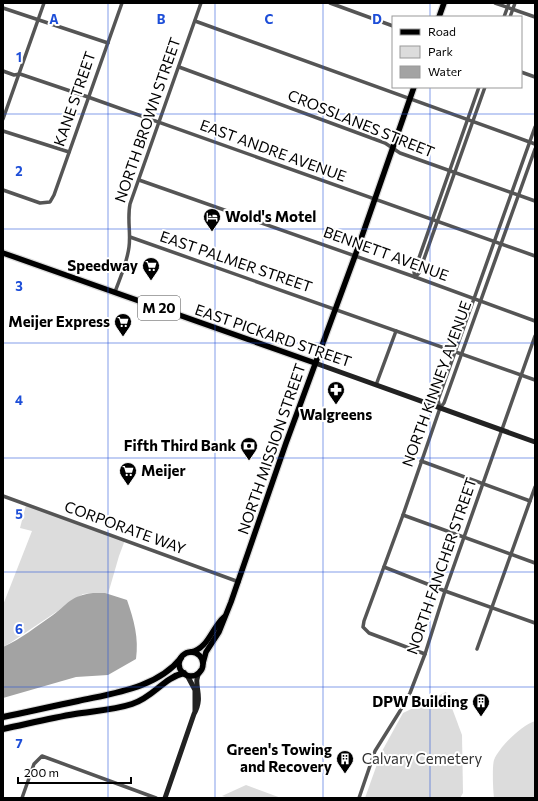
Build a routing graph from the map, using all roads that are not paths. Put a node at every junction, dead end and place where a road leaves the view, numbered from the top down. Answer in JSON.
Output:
{"nodes":[{"id":1,"x":44,"y":3,"type":"edge"},
{"id":2,"x":122,"y":3,"type":"edge"},
{"id":3,"x":201,"y":3,"type":"edge"},
{"id":4,"x":330,"y":3,"type":"edge"},
{"id":5,"x":444,"y":3,"type":"edge"},
{"id":6,"x":495,"y":3,"type":"edge"},
{"id":7,"x":509,"y":3,"type":"edge"},
{"id":8,"x":515,"y":3,"type":"edge"},
{"id":9,"x":3,"y":8,"type":"edge"},
{"id":10,"x":508,"y":8,"type":"junction"},
{"id":11,"x":512,"y":9,"type":"junction"},
{"id":12,"x":439,"y":16,"type":"edge"},
{"id":13,"x":504,"y":16,"type":"edge"},
{"id":14,"x":510,"y":16,"type":"edge"},
{"id":15,"x":535,"y":17,"type":"edge"},
{"id":16,"x":38,"y":20,"type":"junction"},
{"id":17,"x":195,"y":21,"type":"junction"},
{"id":18,"x":392,"y":26,"type":"edge"},
{"id":19,"x":108,"y":43,"type":"junction"},
{"id":20,"x":179,"y":67,"type":"junction"},
{"id":21,"x":3,"y":71,"type":"edge"},
{"id":22,"x":522,"y":72,"type":"edge"},
{"id":23,"x":20,"y":74,"type":"junction"},
{"id":24,"x":535,"y":77,"type":"edge"},
{"id":25,"x":414,"y":88,"type":"edge"},
{"id":26,"x":480,"y":88,"type":"edge"},
{"id":27,"x":485,"y":88,"type":"edge"},
{"id":28,"x":88,"y":97,"type":"junction"},
{"id":29,"x":410,"y":99,"type":"junction"},
{"id":30,"x":3,"y":119,"type":"edge"},
{"id":31,"x":468,"y":120,"type":"junction"},
{"id":32,"x":473,"y":122,"type":"junction"},
{"id":33,"x":158,"y":123,"type":"junction"},
{"id":34,"x":535,"y":127,"type":"edge"},
{"id":35,"x":3,"y":131,"type":"edge"},
{"id":36,"x":530,"y":142,"type":"junction"},
{"id":37,"x":535,"y":144,"type":"edge"},
{"id":38,"x":392,"y":148,"type":"junction"},
{"id":39,"x":535,"y":149,"type":"edge"},
{"id":40,"x":69,"y":152,"type":"junction"},
{"id":41,"x":450,"y":171,"type":"junction"},
{"id":42,"x":454,"y":173,"type":"junction"},
{"id":43,"x":139,"y":180,"type":"junction"},
{"id":44,"x":3,"y":190,"type":"edge"},
{"id":45,"x":512,"y":193,"type":"junction"},
{"id":46,"x":519,"y":196,"type":"junction"},
{"id":47,"x":374,"y":200,"type":"junction"},
{"id":48,"x":535,"y":202,"type":"edge"},
{"id":49,"x":432,"y":220,"type":"junction"},
{"id":50,"x":437,"y":222,"type":"junction"},
{"id":51,"x":130,"y":237,"type":"junction"},
{"id":52,"x":494,"y":242,"type":"junction"},
{"id":53,"x":500,"y":244,"type":"junction"},
{"id":54,"x":3,"y":253,"type":"edge"},
{"id":55,"x":354,"y":256,"type":"junction"},
{"id":56,"x":535,"y":256,"type":"edge"},
{"id":57,"x":415,"y":276,"type":"junction"},
{"id":58,"x":115,"y":292,"type":"junction"},
{"id":59,"x":473,"y":298,"type":"junction"},
{"id":60,"x":481,"y":301,"type":"junction"},
{"id":61,"x":334,"y":309,"type":"junction"},
{"id":62,"x":535,"y":321,"type":"edge"},
{"id":63,"x":396,"y":330,"type":"junction"},
{"id":64,"x":535,"y":336,"type":"edge"},
{"id":65,"x":455,"y":352,"type":"junction"},
{"id":66,"x":461,"y":355,"type":"junction"},
{"id":67,"x":315,"y":363,"type":"junction"},
{"id":68,"x":521,"y":375,"type":"junction"},
{"id":69,"x":535,"y":380,"type":"edge"},
{"id":70,"x":376,"y":385,"type":"junction"},
{"id":71,"x":440,"y":408,"type":"junction"},
{"id":72,"x":502,"y":430,"type":"junction"},
{"id":73,"x":535,"y":442,"type":"edge"},
{"id":74,"x":421,"y":461,"type":"junction"},
{"id":75,"x":482,"y":484,"type":"junction"},
{"id":76,"x":535,"y":487,"type":"edge"},
{"id":77,"x":3,"y":496,"type":"edge"},
{"id":78,"x":530,"y":501,"type":"junction"},
{"id":79,"x":403,"y":515,"type":"junction"},
{"id":80,"x":465,"y":537,"type":"junction"},
{"id":81,"x":512,"y":554,"type":"junction"},
{"id":82,"x":535,"y":562,"type":"edge"},
{"id":83,"x":384,"y":568,"type":"junction"},
{"id":84,"x":239,"y":582,"type":"junction"},
{"id":85,"x":445,"y":591,"type":"junction"},
{"id":86,"x":492,"y":608,"type":"junction"},
{"id":87,"x":225,"y":615,"type":"junction"},
{"id":88,"x":535,"y":623,"type":"edge"},
{"id":89,"x":477,"y":649,"type":"dead end"},
{"id":90,"x":192,"y":652,"type":"junction"},
{"id":91,"x":425,"y":654,"type":"junction"},
{"id":92,"x":180,"y":658,"type":"junction"},
{"id":93,"x":203,"y":663,"type":"junction"},
{"id":94,"x":200,"y":671,"type":"junction"},
{"id":95,"x":186,"y":674,"type":"junction"},
{"id":96,"x":194,"y":714,"type":"junction"},
{"id":97,"x":3,"y":717,"type":"edge"},
{"id":98,"x":3,"y":729,"type":"edge"},
{"id":99,"x":22,"y":798,"type":"edge"},
{"id":100,"x":156,"y":798,"type":"edge"},
{"id":101,"x":164,"y":798,"type":"edge"},
{"id":102,"x":359,"y":798,"type":"edge"}],
"edges":[{"from":1,"to":16,"type":"street"},
{"from":2,"to":19,"type":"street","name":"KANE STREET"},
{"from":3,"to":17,"type":"street","name":"NORTH BROWN STREET"},
{"from":4,"to":18,"type":"street"},
{"from":5,"to":12,"type":"main road"},
{"from":6,"to":10,"type":"street"},
{"from":7,"to":10,"type":"street"},
{"from":8,"to":11,"type":"street"},
{"from":9,"to":16,"type":"street"},
{"from":10,"to":11,"type":"street"},
{"from":10,"to":13,"type":"street"},
{"from":11,"to":14,"type":"street"},
{"from":11,"to":15,"type":"street"},
{"from":16,"to":19,"type":"street"},
{"from":16,"to":23,"type":"street"},
{"from":17,"to":20,"type":"street","name":"NORTH BROWN STREET"},
{"from":17,"to":29,"type":"street"},
{"from":19,"to":28,"type":"street","name":"KANE STREET"},
{"from":20,"to":33,"type":"street","name":"NORTH BROWN STREET"},
{"from":20,"to":38,"type":"street","name":"CROSSLANES STREET"},
{"from":21,"to":23,"type":"street","name":"EAST ANDRE AVENUE"},
{"from":22,"to":24,"type":"street"},
{"from":23,"to":28,"type":"street","name":"EAST ANDRE AVENUE"},
{"from":23,"to":30,"type":"street"},
{"from":25,"to":29,"type":"main road","name":"NORTH MISSION STREET"},
{"from":26,"to":31,"type":"street"},
{"from":27,"to":32,"type":"street"},
{"from":28,"to":33,"type":"street","name":"EAST ANDRE AVENUE"},
{"from":28,"to":40,"type":"street","name":"KANE STREET"},
{"from":29,"to":31,"type":"street"},
{"from":29,"to":38,"type":"main road","name":"NORTH MISSION STREET"},
{"from":31,"to":32,"type":"street"},
{"from":31,"to":41,"type":"street"},
{"from":32,"to":36,"type":"street"},
{"from":32,"to":42,"type":"street"},
{"from":33,"to":43,"type":"street","name":"NORTH BROWN STREET"},
{"from":33,"to":47,"type":"street","name":"EAST ANDRE AVENUE"},
{"from":34,"to":36,"type":"street"},
{"from":35,"to":40,"type":"street"},
{"from":36,"to":37,"type":"street"},
{"from":36,"to":45,"type":"street"},
{"from":38,"to":41,"type":"street","name":"CROSSLANES STREET"},
{"from":38,"to":47,"type":"main road","name":"NORTH MISSION STREET"},
{"from":39,"to":46,"type":"street","name":"NORTH KINNEY AVENUE"},
{"from":40,"to":44,"type":"street","name":"KANE STREET"},
{"from":41,"to":42,"type":"street","name":"CROSSLANES STREET"},
{"from":41,"to":49,"type":"street"},
{"from":42,"to":45,"type":"street","name":"CROSSLANES STREET"},
{"from":42,"to":50,"type":"street"},
{"from":43,"to":51,"type":"street","name":"NORTH BROWN STREET"},
{"from":43,"to":55,"type":"street","name":"BENNETT AVENUE"},
{"from":45,"to":46,"type":"street","name":"CROSSLANES STREET"},
{"from":45,"to":52,"type":"street"},
{"from":46,"to":48,"type":"street","name":"CROSSLANES STREET"},
{"from":46,"to":53,"type":"street","name":"NORTH KINNEY AVENUE"},
{"from":47,"to":49,"type":"street","name":"EAST ANDRE AVENUE"},
{"from":47,"to":55,"type":"main road","name":"NORTH MISSION STREET"},
{"from":49,"to":50,"type":"street","name":"EAST ANDRE AVENUE"},
{"from":49,"to":57,"type":"street"},
{"from":50,"to":52,"type":"street","name":"EAST ANDRE AVENUE"},
{"from":50,"to":57,"type":"street"},
{"from":51,"to":58,"type":"street","name":"NORTH BROWN STREET"},
{"from":51,"to":61,"type":"street","name":"EAST PALMER STREET"},
{"from":52,"to":53,"type":"street","name":"EAST ANDRE AVENUE"},
{"from":52,"to":59,"type":"street"},
{"from":53,"to":56,"type":"street","name":"EAST ANDRE AVENUE"},
{"from":53,"to":60,"type":"street","name":"NORTH KINNEY AVENUE"},
{"from":54,"to":58,"type":"main road","name":"EAST PICKARD STREET","number":"M 20"},
{"from":55,"to":57,"type":"street","name":"BENNETT AVENUE"},
{"from":55,"to":61,"type":"main road","name":"NORTH MISSION STREET"},
{"from":57,"to":59,"type":"street","name":"BENNETT AVENUE"},
{"from":58,"to":67,"type":"main road","name":"EAST PICKARD STREET","number":"M 20"},
{"from":59,"to":60,"type":"street","name":"BENNETT AVENUE"},
{"from":59,"to":65,"type":"street"},
{"from":60,"to":62,"type":"street","name":"BENNETT AVENUE"},
{"from":60,"to":66,"type":"street","name":"NORTH KINNEY AVENUE"},
{"from":61,"to":63,"type":"street","name":"EAST PALMER STREET"},
{"from":61,"to":67,"type":"main road","name":"NORTH MISSION STREET"},
{"from":63,"to":65,"type":"street","name":"EAST PALMER STREET"},
{"from":63,"to":70,"type":"street"},
{"from":64,"to":68,"type":"street","name":"NORTH FANCHER STREET"},
{"from":65,"to":66,"type":"street","name":"EAST PALMER STREET"},
{"from":65,"to":71,"type":"street"},
{"from":66,"to":68,"type":"street","name":"EAST PALMER STREET"},
{"from":66,"to":71,"type":"street","name":"NORTH KINNEY AVENUE"},
{"from":67,"to":70,"type":"main road","name":"EAST PICKARD STREET"},
{"from":67,"to":84,"type":"main road","name":"NORTH MISSION STREET"},
{"from":68,"to":69,"type":"street","name":"EAST PALMER STREET"},
{"from":68,"to":72,"type":"street","name":"NORTH FANCHER STREET"},
{"from":70,"to":71,"type":"main road","name":"EAST PICKARD STREET"},
{"from":71,"to":72,"type":"main road","name":"EAST PICKARD STREET"},
{"from":71,"to":74,"type":"street","name":"NORTH KINNEY AVENUE"},
{"from":72,"to":73,"type":"main road","name":"EAST PICKARD STREET"},
{"from":72,"to":75,"type":"street","name":"NORTH FANCHER STREET"},
{"from":74,"to":75,"type":"street"},
{"from":74,"to":79,"type":"street","name":"NORTH KINNEY AVENUE"},
{"from":75,"to":78,"type":"street"},
{"from":75,"to":80,"type":"street","name":"NORTH FANCHER STREET"},
{"from":76,"to":78,"type":"street"},
{"from":77,"to":84,"type":"street","name":"CORPORATE WAY"},
{"from":78,"to":81,"type":"street"},
{"from":79,"to":80,"type":"street"},
{"from":79,"to":83,"type":"street","name":"NORTH KINNEY AVENUE"},
{"from":80,"to":81,"type":"street"},
{"from":80,"to":85,"type":"street","name":"NORTH FANCHER STREET"},
{"from":81,"to":82,"type":"street"},
{"from":81,"to":86,"type":"street"},
{"from":83,"to":85,"type":"street"},
{"from":83,"to":91,"type":"street","name":"NORTH KINNEY AVENUE"},
{"from":84,"to":87,"type":"main road","name":"NORTH MISSION STREET"},
{"from":85,"to":86,"type":"street"},
{"from":85,"to":91,"type":"street","name":"NORTH FANCHER STREET"},
{"from":86,"to":88,"type":"street"},
{"from":86,"to":89,"type":"street"},
{"from":87,"to":90,"type":"main road","name":"NORTH MISSION STREET"},
{"from":87,"to":93,"type":"main road","name":"NORTH MISSION STREET"},
{"from":90,"to":92,"type":"main road","name":"NORTH MISSION STREET"},
{"from":90,"to":93,"type":"main road"},
{"from":91,"to":102,"type":"street","name":"NORTH FANCHER STREET"},
{"from":92,"to":95,"type":"main road","name":"NORTH MISSION STREET"},
{"from":92,"to":97,"type":"highway"},
{"from":93,"to":94,"type":"main road","name":"NORTH MISSION STREET"},
{"from":94,"to":95,"type":"main road"},
{"from":94,"to":96,"type":"main road","name":"NORTH MISSION STREET"},
{"from":95,"to":96,"type":"main road","name":"NORTH MISSION STREET"},
{"from":95,"to":98,"type":"highway"},
{"from":96,"to":101,"type":"main road","name":"NORTH MISSION STREET"},
{"from":99,"to":100,"type":"street"}]}
